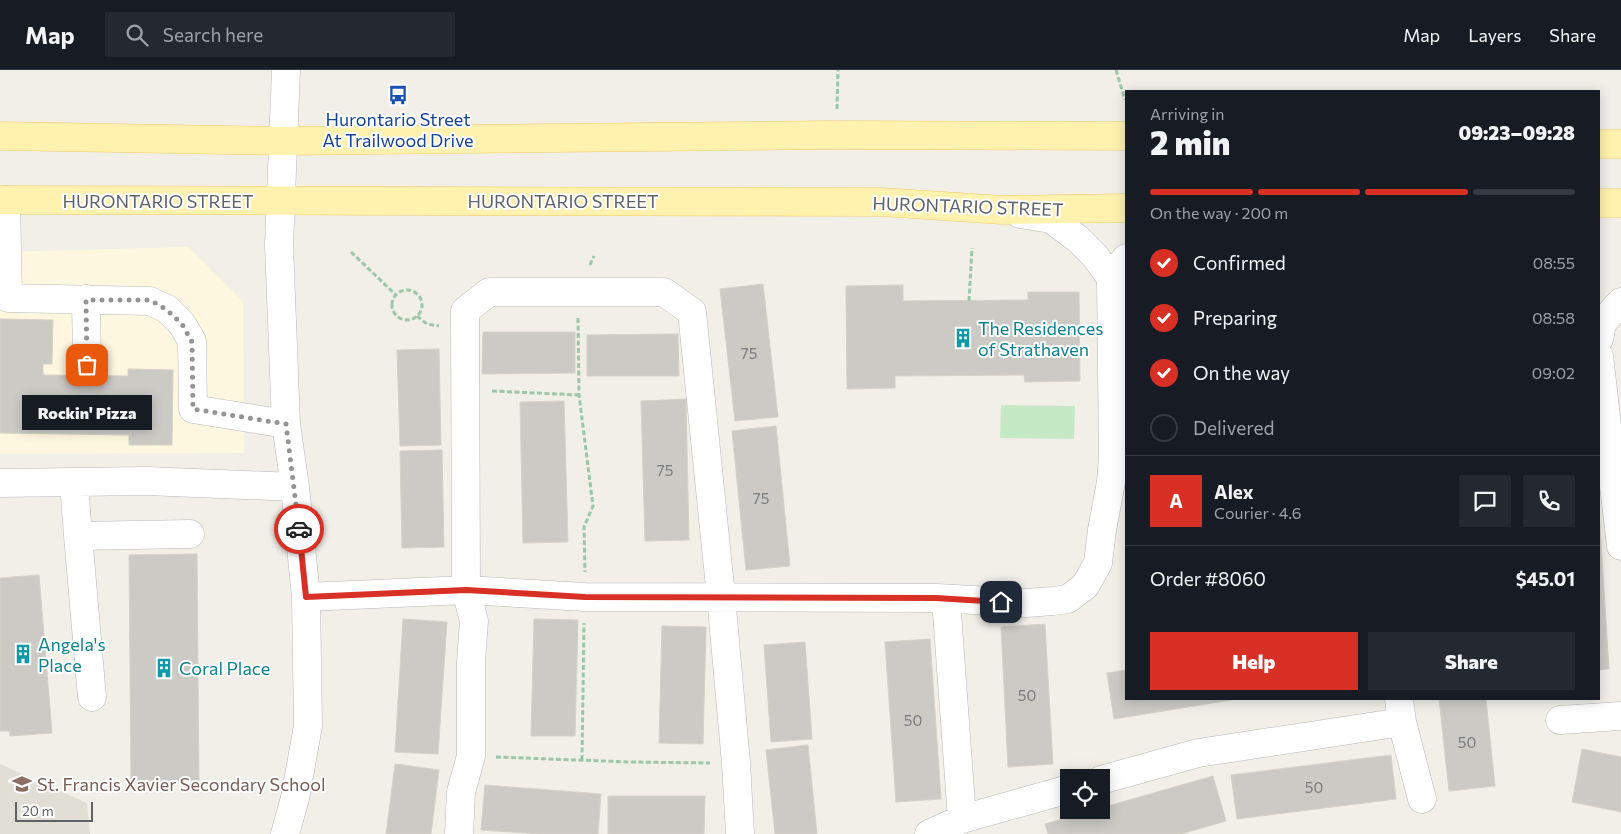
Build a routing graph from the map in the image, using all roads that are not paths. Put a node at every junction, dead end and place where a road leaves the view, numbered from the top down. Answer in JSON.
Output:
{"nodes":[{"id":1,"x":286,"y":70,"type":"edge"},
{"id":2,"x":0,"y":136,"type":"edge"},
{"id":3,"x":1125,"y":136,"type":"edge"},
{"id":4,"x":284,"y":141,"type":"junction"},
{"id":5,"x":1600,"y":144,"type":"edge"},
{"id":6,"x":1621,"y":144,"type":"edge"},
{"id":7,"x":3,"y":200,"type":"edge"},
{"id":8,"x":281,"y":201,"type":"junction"},
{"id":9,"x":1600,"y":203,"type":"edge"},
{"id":10,"x":1621,"y":203,"type":"edge"},
{"id":11,"x":1125,"y":208,"type":"edge"},
{"id":12,"x":1003,"y":210,"type":"junction"},
{"id":13,"x":1119,"y":268,"type":"edge"},
{"id":14,"x":86,"y":300,"type":"junction"},
{"id":15,"x":1621,"y":302,"type":"edge"},
{"id":16,"x":1600,"y":334,"type":"edge"},
{"id":17,"x":87,"y":365,"type":"dead end"},
{"id":18,"x":1600,"y":365,"type":"edge"},
{"id":19,"x":286,"y":424,"type":"junction"},
{"id":20,"x":1119,"y":457,"type":"edge"},
{"id":21,"x":0,"y":483,"type":"edge"},
{"id":22,"x":74,"y":483,"type":"junction"},
{"id":23,"x":295,"y":486,"type":"junction"},
{"id":24,"x":190,"y":534,"type":"dead end"},
{"id":25,"x":78,"y":536,"type":"junction"},
{"id":26,"x":1621,"y":546,"type":"edge"},
{"id":27,"x":466,"y":590,"type":"junction"},
{"id":28,"x":306,"y":597,"type":"junction"},
{"id":29,"x":721,"y":597,"type":"junction"},
{"id":30,"x":946,"y":599,"type":"junction"},
{"id":31,"x":92,"y":698,"type":"dead end"},
{"id":32,"x":1401,"y":710,"type":"edge"},
{"id":33,"x":1621,"y":716,"type":"edge"},
{"id":34,"x":1560,"y":720,"type":"dead end"},
{"id":35,"x":1110,"y":777,"type":"edge"},
{"id":36,"x":1060,"y":792,"type":"edge"},
{"id":37,"x":1422,"y":799,"type":"dead end"},
{"id":38,"x":962,"y":819,"type":"junction"},
{"id":39,"x":285,"y":834,"type":"edge"},
{"id":40,"x":459,"y":834,"type":"edge"},
{"id":41,"x":740,"y":834,"type":"edge"},
{"id":42,"x":929,"y":834,"type":"edge"}],
"edges":[{"from":1,"to":4,"type":"street"},
{"from":2,"to":4,"type":"main road"},
{"from":3,"to":4,"type":"main road"},
{"from":4,"to":8,"type":"street"},
{"from":5,"to":6,"type":"main road"},
{"from":7,"to":8,"type":"main road","name":"HURONTARIO STREET"},
{"from":7,"to":14,"type":"street"},
{"from":8,"to":12,"type":"main road","name":"HURONTARIO STREET"},
{"from":8,"to":19,"type":"street"},
{"from":9,"to":10,"type":"main road"},
{"from":11,"to":12,"type":"main road","name":"HURONTARIO STREET"},
{"from":12,"to":13,"type":"street"},
{"from":13,"to":20,"type":"street"},
{"from":14,"to":17,"type":"street"},
{"from":14,"to":19,"type":"street"},
{"from":15,"to":16,"type":"street"},
{"from":18,"to":26,"type":"street"},
{"from":19,"to":23,"type":"street"},
{"from":20,"to":30,"type":"street"},
{"from":21,"to":22,"type":"street"},
{"from":22,"to":23,"type":"street"},
{"from":22,"to":25,"type":"street"},
{"from":23,"to":28,"type":"street"},
{"from":24,"to":25,"type":"street"},
{"from":25,"to":31,"type":"street"},
{"from":27,"to":28,"type":"street"},
{"from":27,"to":29,"type":"street"},
{"from":27,"to":29,"type":"street"},
{"from":27,"to":40,"type":"street"},
{"from":28,"to":39,"type":"street"},
{"from":29,"to":30,"type":"street"},
{"from":29,"to":41,"type":"street"},
{"from":30,"to":38,"type":"street"},
{"from":32,"to":35,"type":"street"},
{"from":32,"to":37,"type":"street"},
{"from":33,"to":34,"type":"street"},
{"from":36,"to":38,"type":"street"},
{"from":38,"to":42,"type":"street"}]}
